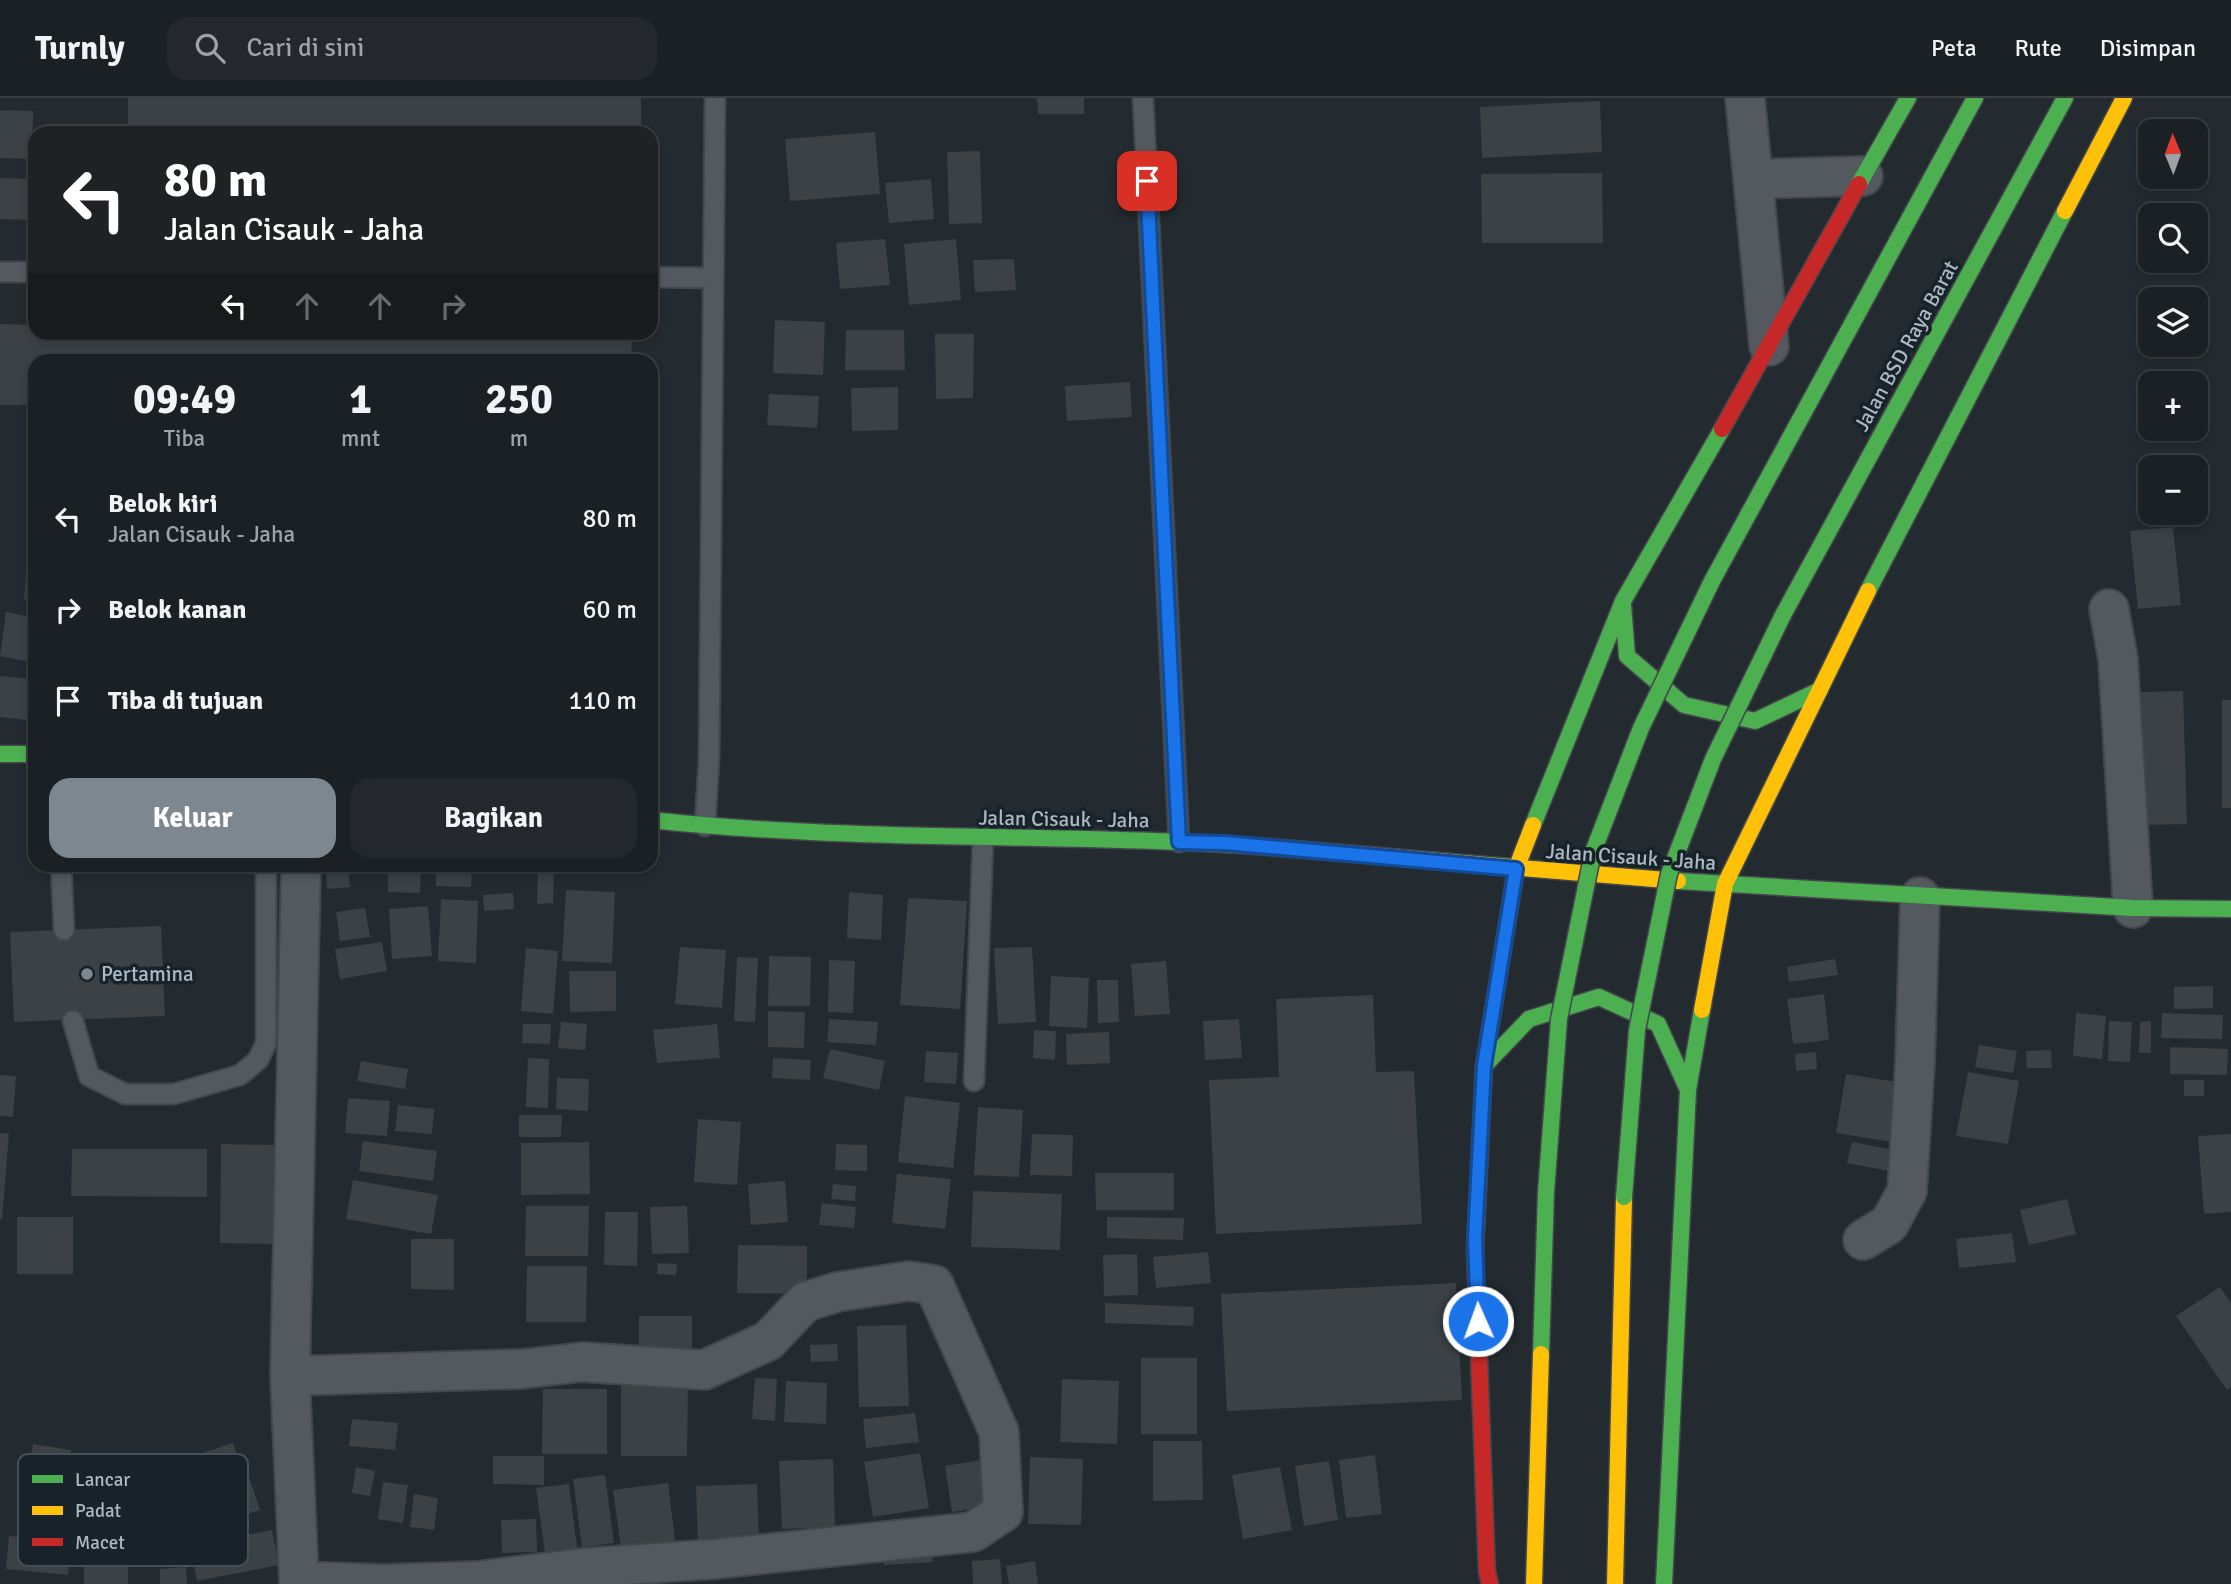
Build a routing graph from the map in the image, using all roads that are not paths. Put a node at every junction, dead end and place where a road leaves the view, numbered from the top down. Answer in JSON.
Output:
{"nodes":[{"id":1,"x":715,"y":98,"type":"edge"},
{"id":2,"x":1143,"y":98,"type":"edge"},
{"id":3,"x":1745,"y":98,"type":"edge"},
{"id":4,"x":1908,"y":98,"type":"edge"},
{"id":5,"x":1975,"y":98,"type":"edge"},
{"id":6,"x":2065,"y":98,"type":"edge"},
{"id":7,"x":2124,"y":98,"type":"edge"},
{"id":8,"x":1863,"y":176,"type":"junction"},
{"id":9,"x":1753,"y":179,"type":"junction"},
{"id":10,"x":0,"y":272,"type":"edge"},
{"id":11,"x":28,"y":272,"type":"edge"},
{"id":12,"x":658,"y":276,"type":"edge"},
{"id":13,"x":713,"y":278,"type":"junction"},
{"id":14,"x":1769,"y":346,"type":"junction"},
{"id":15,"x":1623,"y":601,"type":"junction"},
{"id":16,"x":2109,"y":608,"type":"dead end"},
{"id":17,"x":1820,"y":690,"type":"junction"},
{"id":18,"x":0,"y":754,"type":"edge"},
{"id":19,"x":28,"y":754,"type":"edge"},
{"id":20,"x":658,"y":821,"type":"edge"},
{"id":21,"x":705,"y":826,"type":"junction"},
{"id":22,"x":983,"y":838,"type":"junction"},
{"id":23,"x":1179,"y":842,"type":"junction"},
{"id":24,"x":1516,"y":869,"type":"junction"},
{"id":25,"x":61,"y":872,"type":"edge"},
{"id":26,"x":266,"y":872,"type":"edge"},
{"id":27,"x":301,"y":872,"type":"edge"},
{"id":28,"x":1726,"y":884,"type":"junction"},
{"id":29,"x":1920,"y":897,"type":"junction"},
{"id":30,"x":2133,"y":908,"type":"junction"},
{"id":31,"x":2231,"y":909,"type":"edge"},
{"id":32,"x":64,"y":930,"type":"dead end"},
{"id":33,"x":73,"y":1021,"type":"dead end"},
{"id":34,"x":1484,"y":1066,"type":"junction"},
{"id":35,"x":974,"y":1082,"type":"dead end"},
{"id":36,"x":1688,"y":1090,"type":"junction"},
{"id":37,"x":1863,"y":1240,"type":"dead end"},
{"id":38,"x":290,"y":1376,"type":"junction"},
{"id":39,"x":298,"y":1583,"type":"edge"},
{"id":40,"x":1490,"y":1584,"type":"edge"},
{"id":41,"x":1534,"y":1584,"type":"edge"},
{"id":42,"x":1615,"y":1584,"type":"edge"},
{"id":43,"x":1664,"y":1584,"type":"edge"}],
"edges":[{"from":1,"to":13,"type":"lane"},
{"from":2,"to":23,"type":"lane"},
{"from":3,"to":9,"type":"street"},
{"from":4,"to":8,"type":"main road"},
{"from":5,"to":41,"type":"main road","bridge":true},
{"from":6,"to":42,"type":"main road","name":"Jalan BSD Raya Barat","bridge":true},
{"from":7,"to":17,"type":"main road"},
{"from":8,"to":9,"type":"street"},
{"from":8,"to":14,"type":"main road"},
{"from":9,"to":14,"type":"street"},
{"from":10,"to":11,"type":"lane"},
{"from":12,"to":13,"type":"lane"},
{"from":13,"to":21,"type":"lane"},
{"from":14,"to":15,"type":"main road"},
{"from":15,"to":17,"type":"main road"},
{"from":15,"to":24,"type":"main road"},
{"from":16,"to":30,"type":"street"},
{"from":17,"to":28,"type":"main road"},
{"from":18,"to":19,"type":"main road"},
{"from":20,"to":21,"type":"main road","name":"Jalan Cisauk - Jaha"},
{"from":21,"to":22,"type":"main road","name":"Jalan Cisauk - Jaha"},
{"from":22,"to":23,"type":"main road","name":"Jalan Cisauk - Jaha"},
{"from":22,"to":35,"type":"lane"},
{"from":23,"to":24,"type":"main road","name":"Jalan Cisauk - Jaha"},
{"from":24,"to":28,"type":"main road","name":"Jalan Cisauk - Jaha"},
{"from":24,"to":34,"type":"main road"},
{"from":25,"to":32,"type":"lane"},
{"from":26,"to":33,"type":"lane"},
{"from":27,"to":38,"type":"street"},
{"from":28,"to":29,"type":"main road","name":"Jalan Cisauk - Jaha"},
{"from":28,"to":36,"type":"main road"},
{"from":29,"to":30,"type":"main road","name":"Jalan Cisauk - Jaha"},
{"from":29,"to":37,"type":"street"},
{"from":30,"to":31,"type":"main road","name":"Jalan Cisauk - Jaha"},
{"from":34,"to":36,"type":"main road"},
{"from":34,"to":40,"type":"main road"},
{"from":36,"to":43,"type":"main road"},
{"from":38,"to":39,"type":"street"},
{"from":38,"to":39,"type":"street"}]}
